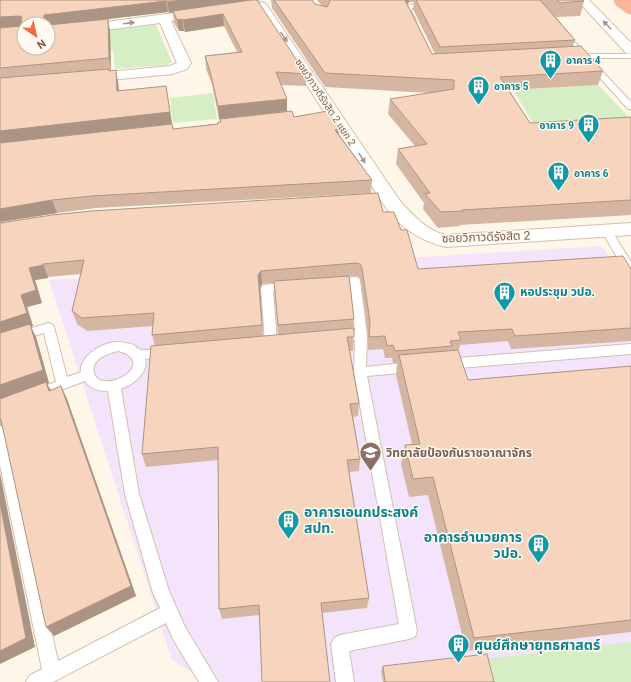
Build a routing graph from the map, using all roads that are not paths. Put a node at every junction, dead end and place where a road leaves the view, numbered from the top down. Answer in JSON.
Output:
{"nodes":[{"id":1,"x":583,"y":0,"type":"edge"},
{"id":2,"x":620,"y":0,"type":"edge"},
{"id":3,"x":277,"y":3,"type":"edge"},
{"id":4,"x":437,"y":3,"type":"edge"},
{"id":5,"x":631,"y":8,"type":"edge"},
{"id":6,"x":217,"y":12,"type":"edge"},
{"id":7,"x":164,"y":19,"type":"junction"},
{"id":8,"x":415,"y":25,"type":"edge"},
{"id":9,"x":558,"y":27,"type":"edge"},
{"id":10,"x":56,"y":30,"type":"edge"},
{"id":11,"x":631,"y":50,"type":"edge"},
{"id":12,"x":584,"y":56,"type":"junction"},
{"id":13,"x":631,"y":56,"type":"edge"},
{"id":14,"x":569,"y":57,"type":"edge"},
{"id":15,"x":75,"y":79,"type":"edge"},
{"id":16,"x":631,"y":107,"type":"edge"},
{"id":17,"x":333,"y":112,"type":"junction"},
{"id":18,"x":315,"y":115,"type":"edge"},
{"id":19,"x":389,"y":198,"type":"junction"},
{"id":20,"x":366,"y":200,"type":"edge"},
{"id":21,"x":631,"y":229,"type":"edge"},
{"id":22,"x":606,"y":230,"type":"junction"},
{"id":23,"x":631,"y":271,"type":"edge"},
{"id":24,"x":326,"y":283,"type":"edge"},
{"id":25,"x":304,"y":285,"type":"edge"},
{"id":26,"x":361,"y":335,"type":"junction"},
{"id":27,"x":323,"y":338,"type":"edge"},
{"id":28,"x":286,"y":341,"type":"edge"},
{"id":29,"x":0,"y":342,"type":"edge"},
{"id":30,"x":271,"y":342,"type":"junction"},
{"id":31,"x":255,"y":344,"type":"edge"},
{"id":32,"x":631,"y":349,"type":"edge"},
{"id":33,"x":177,"y":351,"type":"edge"},
{"id":34,"x":138,"y":354,"type":"junction"},
{"id":35,"x":360,"y":372,"type":"junction"},
{"id":36,"x":88,"y":375,"type":"junction"},
{"id":37,"x":63,"y":384,"type":"junction"},
{"id":38,"x":114,"y":386,"type":"junction"},
{"id":39,"x":21,"y":399,"type":"edge"},
{"id":40,"x":0,"y":432,"type":"edge"},
{"id":41,"x":170,"y":612,"type":"junction"},
{"id":42,"x":52,"y":673,"type":"junction"},
{"id":43,"x":35,"y":682,"type":"edge"},
{"id":44,"x":209,"y":682,"type":"edge"},
{"id":45,"x":345,"y":682,"type":"edge"}],
"edges":[{"from":11,"to":1,"type":"street","one_way":true},
{"from":2,"to":5,"type":"highway","bridge":true},
{"from":3,"to":17,"type":"street","name":"ซอยวิภาวดีรังสิต 2 แยก 2","one_way":true},
{"from":4,"to":8,"type":"lane"},
{"from":6,"to":7,"type":"street"},
{"from":10,"to":7,"type":"street","one_way":true},
{"from":7,"to":15,"type":"street"},
{"from":9,"to":12,"type":"lane"},
{"from":12,"to":13,"type":"lane"},
{"from":12,"to":14,"type":"lane"},
{"from":12,"to":16,"type":"lane"},
{"from":17,"to":18,"type":"street"},
{"from":17,"to":19,"type":"street","name":"ซอยวิภาวดีรังสิต 2 แยก 2","one_way":true},
{"from":19,"to":20,"type":"street"},
{"from":19,"to":22,"type":"street","name":"ซอยวิภาวดีรังสิต 2"},
{"from":21,"to":22,"type":"street","name":"ซอยวิภาวดีรังสิต 2"},
{"from":22,"to":23,"type":"lane"},
{"from":24,"to":26,"type":"lane"},
{"from":25,"to":30,"type":"lane"},
{"from":26,"to":27,"type":"lane"},
{"from":26,"to":35,"type":"lane"},
{"from":28,"to":30,"type":"lane"},
{"from":29,"to":37,"type":"lane"},
{"from":30,"to":31,"type":"lane"},
{"from":32,"to":35,"type":"lane"},
{"from":33,"to":34,"type":"lane"},
{"from":34,"to":36,"type":"lane"},
{"from":34,"to":38,"type":"lane"},
{"from":35,"to":45,"type":"lane"},
{"from":36,"to":37,"type":"lane"},
{"from":36,"to":38,"type":"lane"},
{"from":37,"to":39,"type":"lane"},
{"from":38,"to":41,"type":"lane"},
{"from":40,"to":42,"type":"lane"},
{"from":41,"to":42,"type":"lane"},
{"from":41,"to":44,"type":"lane"},
{"from":42,"to":43,"type":"lane"}]}
